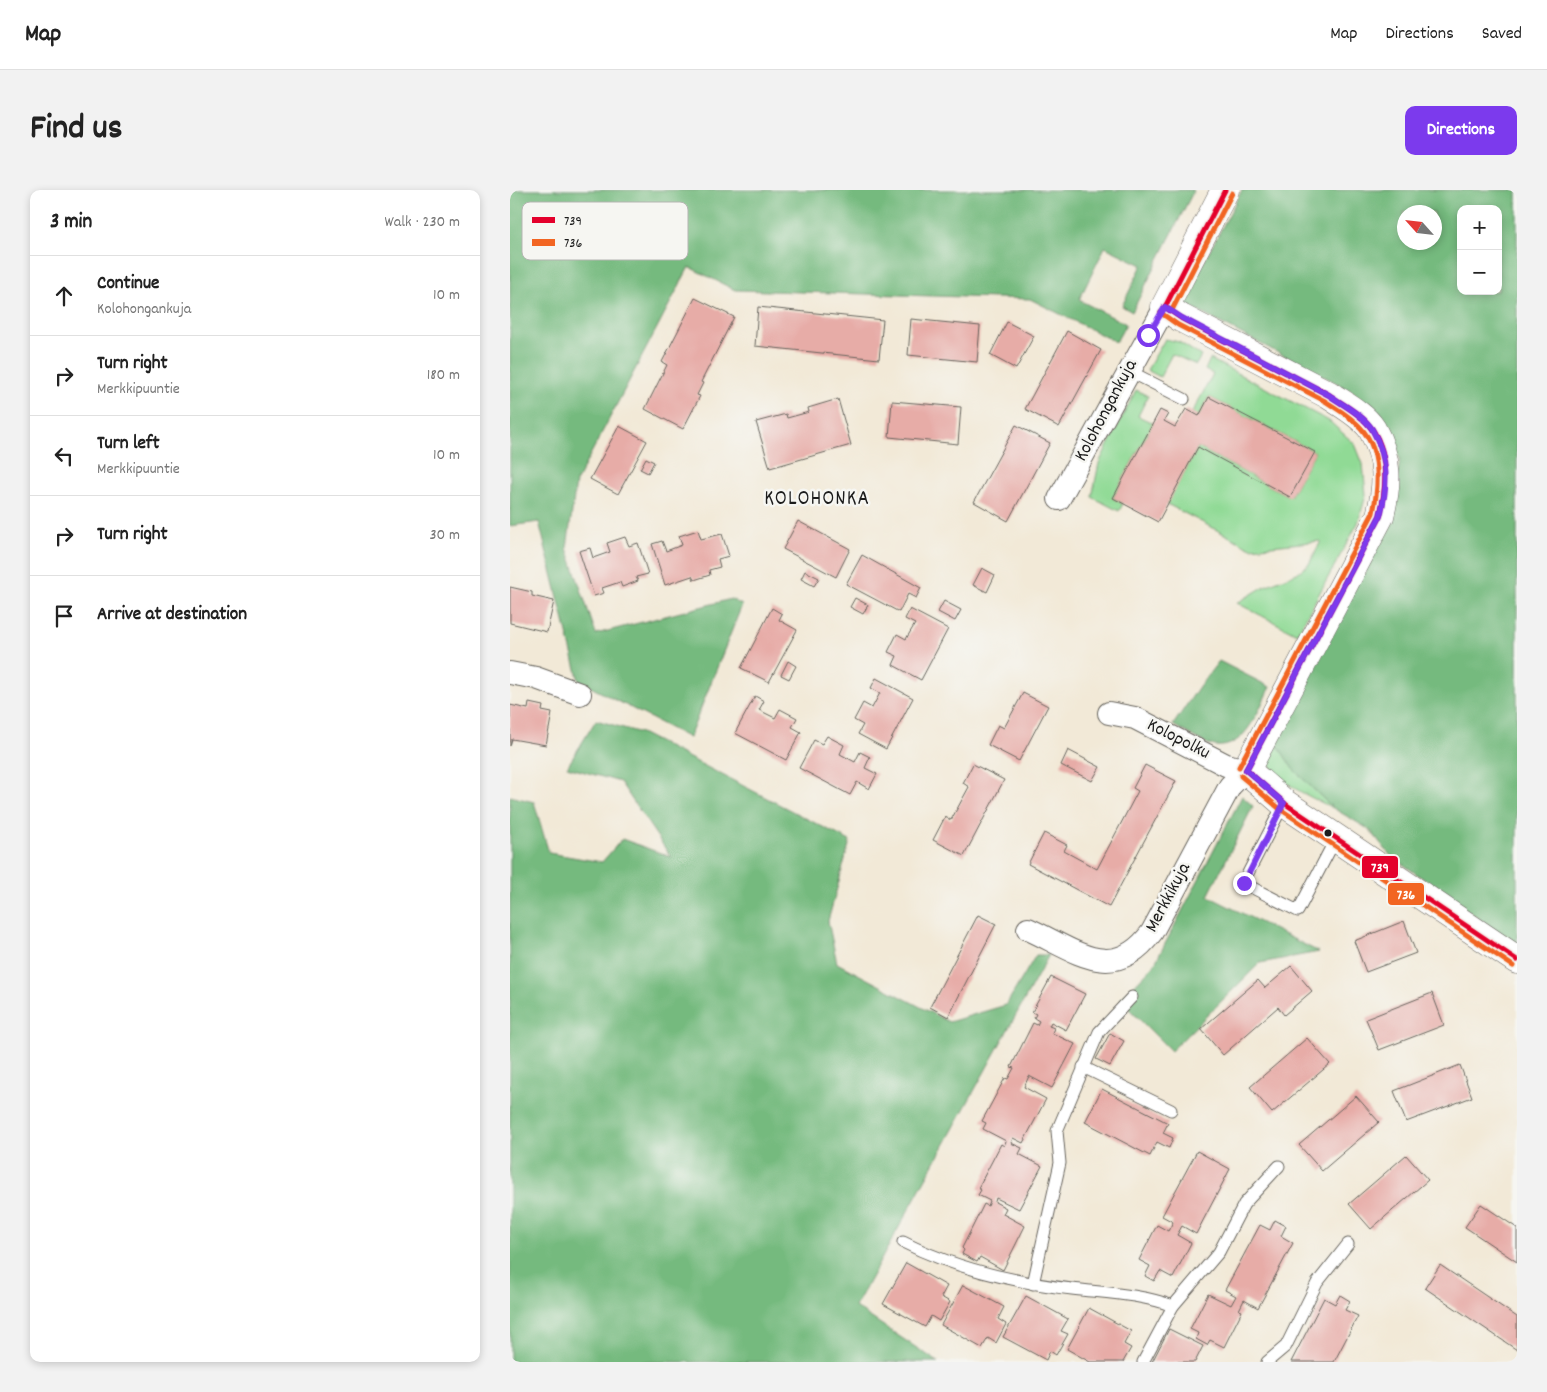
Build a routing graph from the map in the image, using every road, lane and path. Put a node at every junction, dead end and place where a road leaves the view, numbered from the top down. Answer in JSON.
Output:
{"nodes":[{"id":1,"x":1225,"y":190,"type":"edge"},
{"id":2,"x":1165,"y":307,"type":"junction"},
{"id":3,"x":1129,"y":370,"type":"junction"},
{"id":4,"x":1184,"y":399,"type":"dead end"},
{"id":5,"x":1060,"y":499,"type":"dead end"},
{"id":6,"x":510,"y":673,"type":"edge"},
{"id":7,"x":580,"y":694,"type":"dead end"},
{"id":8,"x":1109,"y":713,"type":"dead end"},
{"id":9,"x":1246,"y":770,"type":"junction"},
{"id":10,"x":1284,"y":803,"type":"junction"},
{"id":11,"x":1336,"y":838,"type":"junction"},
{"id":12,"x":1028,"y":929,"type":"dead end"},
{"id":13,"x":1517,"y":960,"type":"edge"},
{"id":14,"x":1132,"y":997,"type":"dead end"},
{"id":15,"x":1083,"y":1067,"type":"junction"},
{"id":16,"x":1171,"y":1110,"type":"dead end"},
{"id":17,"x":1279,"y":1166,"type":"dead end"},
{"id":18,"x":903,"y":1242,"type":"dead end"},
{"id":19,"x":1348,"y":1244,"type":"dead end"},
{"id":20,"x":1033,"y":1284,"type":"junction"},
{"id":21,"x":1173,"y":1306,"type":"junction"},
{"id":22,"x":1143,"y":1362,"type":"edge"},
{"id":23,"x":1267,"y":1362,"type":"edge"}],
"edges":[{"from":1,"to":2,"type":"street","name":"Kolohongankuja"},
{"from":2,"to":3,"type":"street","name":"Kolohongankuja"},
{"from":2,"to":9,"type":"street"},
{"from":3,"to":4,"type":"lane"},
{"from":3,"to":5,"type":"street","name":"Kolohongankuja"},
{"from":6,"to":7,"type":"street"},
{"from":8,"to":9,"type":"street","name":"Kolopolku"},
{"from":9,"to":10,"type":"street"},
{"from":9,"to":12,"type":"street","name":"Merkkikuja"},
{"from":10,"to":11,"type":"street"},
{"from":10,"to":11,"type":"lane"},
{"from":11,"to":13,"type":"street"},
{"from":14,"to":15,"type":"lane"},
{"from":15,"to":16,"type":"lane"},
{"from":15,"to":20,"type":"lane"},
{"from":17,"to":21,"type":"lane"},
{"from":18,"to":20,"type":"lane"},
{"from":19,"to":23,"type":"lane"},
{"from":20,"to":21,"type":"lane"},
{"from":21,"to":22,"type":"lane"}]}
